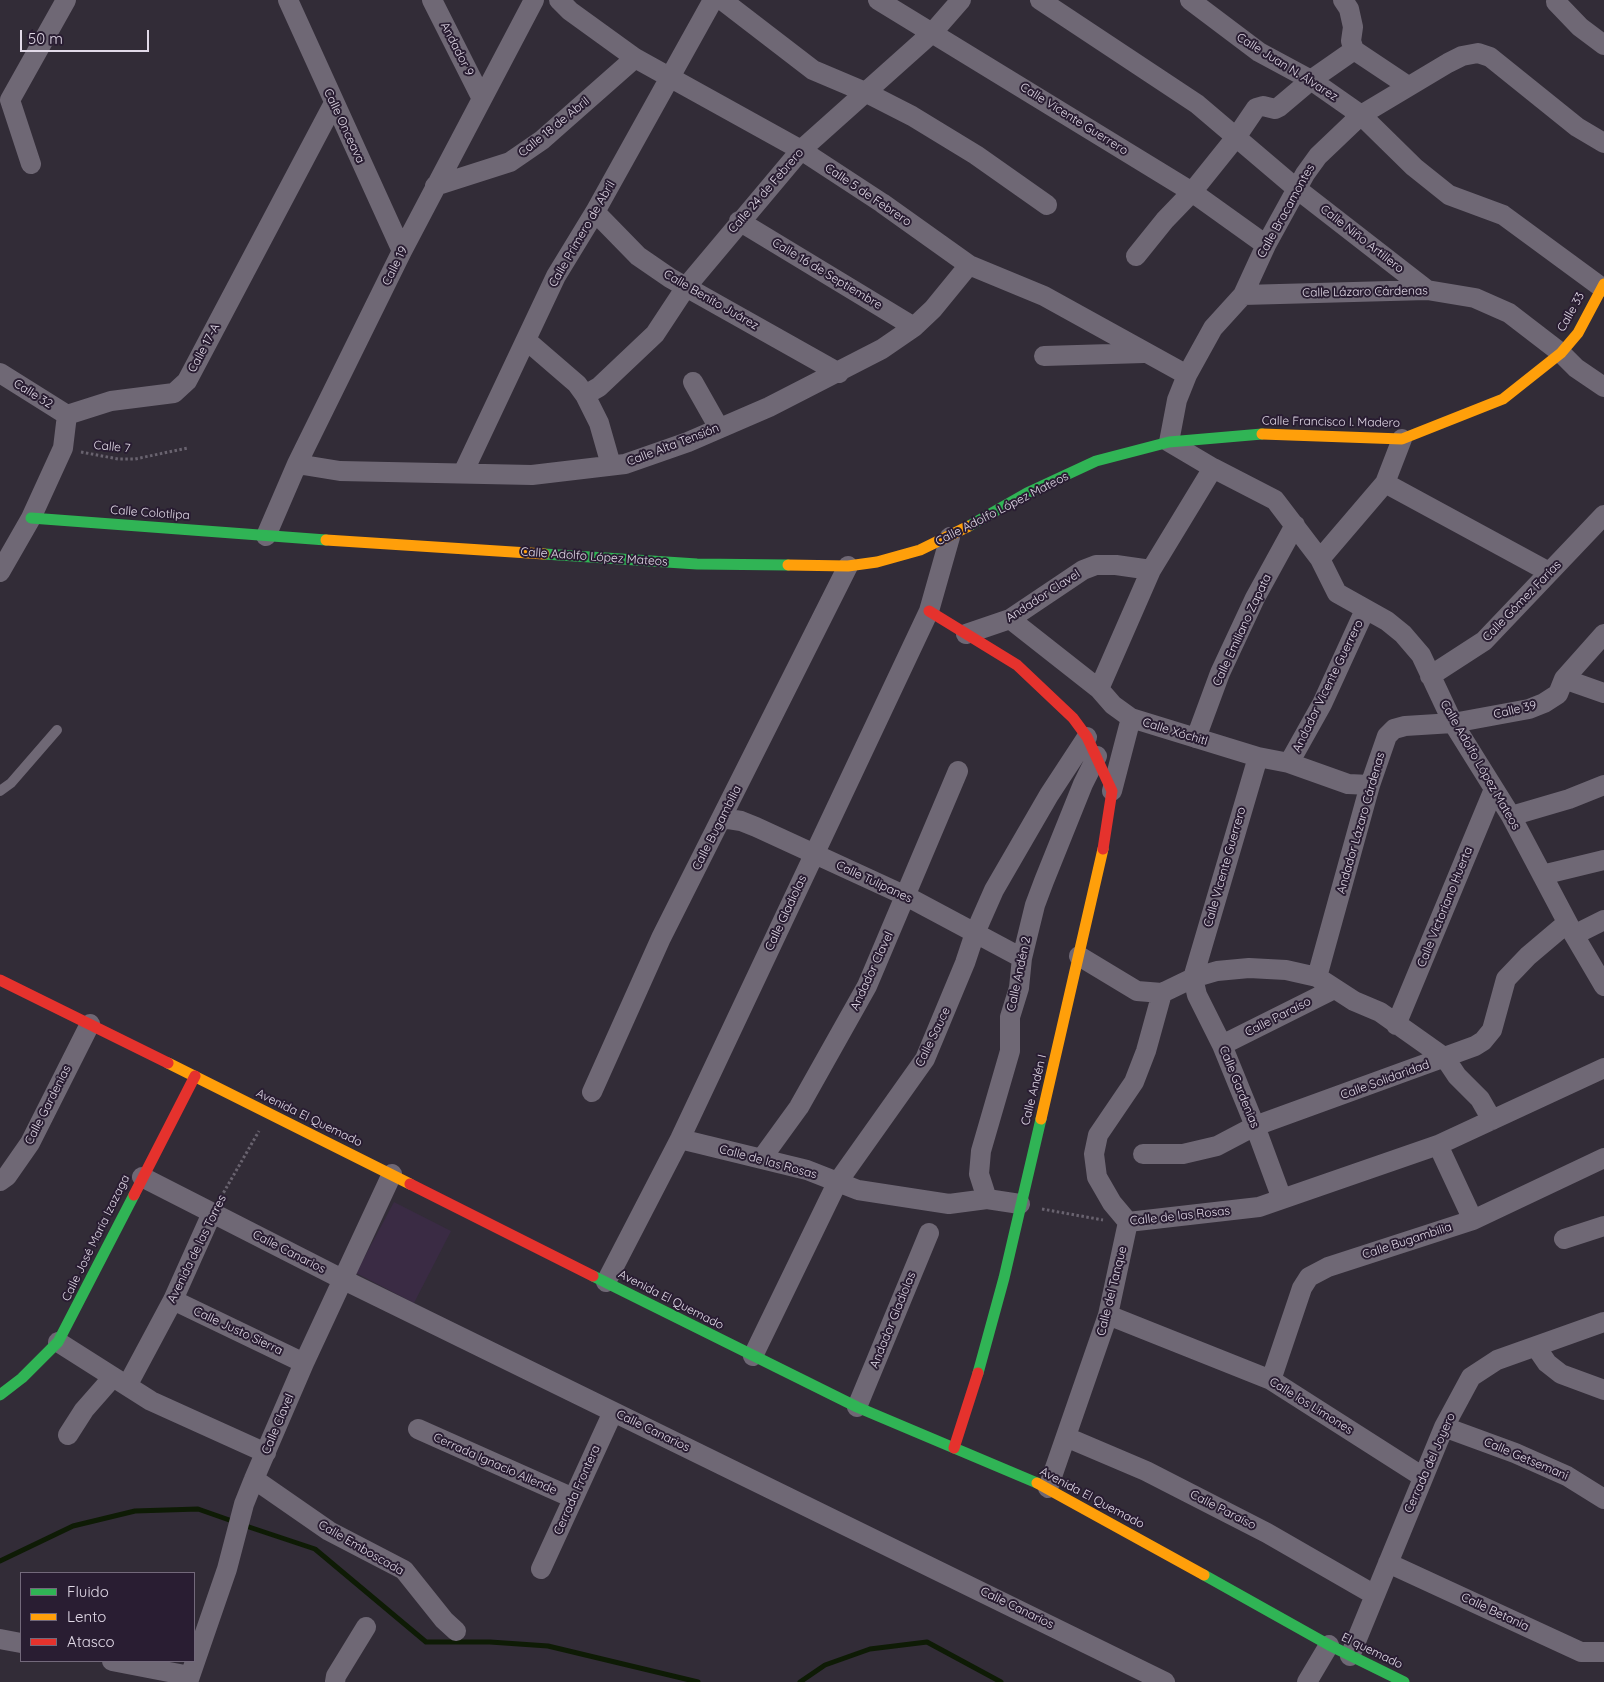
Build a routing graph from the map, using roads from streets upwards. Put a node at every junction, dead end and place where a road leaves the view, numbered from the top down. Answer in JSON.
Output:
{"nodes":[{"id":1,"x":66,"y":0,"type":"edge"},
{"id":2,"x":288,"y":0,"type":"edge"},
{"id":3,"x":432,"y":0,"type":"edge"},
{"id":4,"x":558,"y":0,"type":"edge"},
{"id":5,"x":713,"y":0,"type":"edge"},
{"id":6,"x":722,"y":0,"type":"edge"},
{"id":7,"x":878,"y":0,"type":"edge"},
{"id":8,"x":961,"y":0,"type":"edge"},
{"id":9,"x":1040,"y":0,"type":"edge"},
{"id":10,"x":1190,"y":0,"type":"edge"},
{"id":11,"x":1343,"y":0,"type":"edge"},
{"id":12,"x":1556,"y":2,"type":"dead end"},
{"id":13,"x":527,"y":5,"type":"edge"},
{"id":14,"x":933,"y":32,"type":"junction"},
{"id":15,"x":1604,"y":45,"type":"edge"},
{"id":16,"x":1354,"y":50,"type":"junction"},
{"id":17,"x":635,"y":58,"type":"junction"},
{"id":18,"x":670,"y":78,"type":"junction"},
{"id":19,"x":1311,"y":80,"type":"junction"},
{"id":20,"x":1408,"y":86,"type":"junction"},
{"id":21,"x":865,"y":92,"type":"junction"},
{"id":22,"x":5,"y":96,"type":"edge"},
{"id":23,"x":482,"y":99,"type":"junction"},
{"id":24,"x":334,"y":103,"type":"junction"},
{"id":25,"x":1361,"y":115,"type":"junction"},
{"id":26,"x":1237,"y":136,"type":"junction"},
{"id":27,"x":1604,"y":143,"type":"edge"},
{"id":28,"x":801,"y":150,"type":"junction"},
{"id":29,"x":30,"y":164,"type":"dead end"},
{"id":30,"x":435,"y":186,"type":"junction"},
{"id":31,"x":1297,"y":188,"type":"junction"},
{"id":32,"x":1192,"y":192,"type":"junction"},
{"id":33,"x":1047,"y":205,"type":"dead end"},
{"id":34,"x":595,"y":212,"type":"junction"},
{"id":35,"x":740,"y":221,"type":"junction"},
{"id":36,"x":1266,"y":245,"type":"junction"},
{"id":37,"x":402,"y":251,"type":"junction"},
{"id":38,"x":1136,"y":256,"type":"dead end"},
{"id":39,"x":969,"y":265,"type":"junction"},
{"id":40,"x":686,"y":287,"type":"junction"},
{"id":41,"x":1603,"y":287,"type":"edge"},
{"id":42,"x":1427,"y":290,"type":"junction"},
{"id":43,"x":1243,"y":295,"type":"junction"},
{"id":44,"x":914,"y":327,"type":"junction"},
{"id":45,"x":526,"y":340,"type":"junction"},
{"id":46,"x":1147,"y":353,"type":"junction"},
{"id":47,"x":1561,"y":353,"type":"junction"},
{"id":48,"x":1044,"y":356,"type":"dead end"},
{"id":49,"x":0,"y":373,"type":"edge"},
{"id":50,"x":839,"y":373,"type":"junction"},
{"id":51,"x":1187,"y":375,"type":"junction"},
{"id":52,"x":692,"y":382,"type":"dead end"},
{"id":53,"x":1604,"y":387,"type":"edge"},
{"id":54,"x":586,"y":395,"type":"junction"},
{"id":55,"x":67,"y":415,"type":"junction"},
{"id":56,"x":719,"y":428,"type":"junction"},
{"id":57,"x":1402,"y":439,"type":"junction"},
{"id":58,"x":1168,"y":442,"type":"junction"},
{"id":59,"x":297,"y":464,"type":"junction"},
{"id":60,"x":611,"y":465,"type":"junction"},
{"id":61,"x":1213,"y":468,"type":"junction"},
{"id":62,"x":463,"y":473,"type":"junction"},
{"id":63,"x":1385,"y":483,"type":"junction"},
{"id":64,"x":1604,"y":514,"type":"edge"},
{"id":65,"x":31,"y":518,"type":"junction"},
{"id":66,"x":1295,"y":524,"type":"junction"},
{"id":67,"x":266,"y":536,"type":"junction"},
{"id":68,"x":950,"y":537,"type":"junction"},
{"id":69,"x":1320,"y":559,"type":"junction"},
{"id":70,"x":848,"y":566,"type":"junction"},
{"id":71,"x":1151,"y":570,"type":"junction"},
{"id":72,"x":0,"y":572,"type":"edge"},
{"id":73,"x":1549,"y":572,"type":"junction"},
{"id":74,"x":1365,"y":610,"type":"junction"},
{"id":75,"x":928,"y":611,"type":"junction"},
{"id":76,"x":1010,"y":620,"type":"junction"},
{"id":77,"x":966,"y":634,"type":"junction"},
{"id":78,"x":1604,"y":634,"type":"edge"},
{"id":79,"x":1430,"y":676,"type":"junction"},
{"id":80,"x":1564,"y":679,"type":"junction"},
{"id":81,"x":1099,"y":689,"type":"junction"},
{"id":82,"x":1604,"y":693,"type":"edge"},
{"id":83,"x":1131,"y":718,"type":"junction"},
{"id":84,"x":1453,"y":723,"type":"junction"},
{"id":85,"x":1087,"y":737,"type":"junction"},
{"id":86,"x":1196,"y":738,"type":"junction"},
{"id":87,"x":1097,"y":756,"type":"junction"},
{"id":88,"x":1258,"y":757,"type":"junction"},
{"id":89,"x":1289,"y":763,"type":"junction"},
{"id":90,"x":958,"y":771,"type":"dead end"},
{"id":91,"x":1370,"y":785,"type":"junction"},
{"id":92,"x":1604,"y":785,"type":"edge"},
{"id":93,"x":1494,"y":789,"type":"junction"},
{"id":94,"x":1112,"y":791,"type":"junction"},
{"id":95,"x":1511,"y":816,"type":"junction"},
{"id":96,"x":722,"y":818,"type":"junction"},
{"id":97,"x":813,"y":853,"type":"junction"},
{"id":98,"x":1604,"y":860,"type":"edge"},
{"id":99,"x":1542,"y":875,"type":"junction"},
{"id":100,"x":906,"y":896,"type":"junction"},
{"id":101,"x":1604,"y":920,"type":"edge"},
{"id":102,"x":1570,"y":929,"type":"junction"},
{"id":103,"x":975,"y":933,"type":"junction"},
{"id":104,"x":1079,"y":956,"type":"junction"},
{"id":105,"x":1022,"y":958,"type":"junction"},
{"id":106,"x":1317,"y":977,"type":"junction"},
{"id":107,"x":1193,"y":978,"type":"junction"},
{"id":108,"x":0,"y":980,"type":"edge"},
{"id":109,"x":1604,"y":986,"type":"edge"},
{"id":110,"x":1334,"y":989,"type":"junction"},
{"id":111,"x":1162,"y":993,"type":"junction"},
{"id":112,"x":90,"y":1024,"type":"junction"},
{"id":113,"x":1396,"y":1025,"type":"junction"},
{"id":114,"x":1222,"y":1045,"type":"junction"},
{"id":115,"x":1445,"y":1058,"type":"junction"},
{"id":116,"x":1604,"y":1068,"type":"edge"},
{"id":117,"x":195,"y":1076,"type":"junction"},
{"id":118,"x":592,"y":1092,"type":"dead end"},
{"id":119,"x":1492,"y":1120,"type":"junction"},
{"id":120,"x":1256,"y":1126,"type":"junction"},
{"id":121,"x":680,"y":1139,"type":"junction"},
{"id":122,"x":1438,"y":1146,"type":"junction"},
{"id":123,"x":1143,"y":1154,"type":"dead end"},
{"id":124,"x":762,"y":1158,"type":"junction"},
{"id":125,"x":1604,"y":1158,"type":"edge"},
{"id":126,"x":392,"y":1174,"type":"junction"},
{"id":127,"x":142,"y":1177,"type":"junction"},
{"id":128,"x":0,"y":1181,"type":"edge"},
{"id":129,"x":837,"y":1182,"type":"junction"},
{"id":130,"x":987,"y":1199,"type":"junction"},
{"id":131,"x":1282,"y":1199,"type":"junction"},
{"id":132,"x":1020,"y":1204,"type":"junction"},
{"id":133,"x":212,"y":1213,"type":"junction"},
{"id":134,"x":1473,"y":1220,"type":"junction"},
{"id":135,"x":1128,"y":1222,"type":"junction"},
{"id":136,"x":1604,"y":1226,"type":"edge"},
{"id":137,"x":929,"y":1233,"type":"dead end"},
{"id":138,"x":1564,"y":1239,"type":"dead end"},
{"id":139,"x":342,"y":1279,"type":"junction"},
{"id":140,"x":606,"y":1282,"type":"junction"},
{"id":141,"x":173,"y":1300,"type":"junction"},
{"id":142,"x":1108,"y":1315,"type":"junction"},
{"id":143,"x":1604,"y":1322,"type":"edge"},
{"id":144,"x":58,"y":1342,"type":"junction"},
{"id":145,"x":1536,"y":1346,"type":"junction"},
{"id":146,"x":753,"y":1356,"type":"junction"},
{"id":147,"x":304,"y":1363,"type":"junction"},
{"id":148,"x":1271,"y":1380,"type":"junction"},
{"id":149,"x":120,"y":1381,"type":"junction"},
{"id":150,"x":1604,"y":1390,"type":"edge"},
{"id":151,"x":0,"y":1395,"type":"edge"},
{"id":152,"x":857,"y":1407,"type":"junction"},
{"id":153,"x":613,"y":1412,"type":"junction"},
{"id":154,"x":1444,"y":1427,"type":"junction"},
{"id":155,"x":418,"y":1429,"type":"dead end"},
{"id":156,"x":68,"y":1435,"type":"dead end"},
{"id":157,"x":1066,"y":1437,"type":"junction"},
{"id":158,"x":954,"y":1448,"type":"junction"},
{"id":159,"x":266,"y":1453,"type":"junction"},
{"id":160,"x":1423,"y":1477,"type":"junction"},
{"id":161,"x":254,"y":1479,"type":"junction"},
{"id":162,"x":1048,"y":1488,"type":"junction"},
{"id":163,"x":573,"y":1498,"type":"junction"},
{"id":164,"x":1604,"y":1498,"type":"edge"},
{"id":165,"x":1388,"y":1562,"type":"junction"},
{"id":166,"x":541,"y":1569,"type":"dead end"},
{"id":167,"x":1373,"y":1594,"type":"junction"},
{"id":168,"x":366,"y":1627,"type":"dead end"},
{"id":169,"x":456,"y":1631,"type":"dead end"},
{"id":170,"x":0,"y":1639,"type":"edge"},
{"id":171,"x":20,"y":1643,"type":"edge"},
{"id":172,"x":1329,"y":1645,"type":"junction"},
{"id":173,"x":1604,"y":1652,"type":"edge"},
{"id":174,"x":1350,"y":1656,"type":"junction"},
{"id":175,"x":116,"y":1662,"type":"edge"},
{"id":176,"x":189,"y":1679,"type":"edge"},
{"id":177,"x":335,"y":1682,"type":"edge"},
{"id":178,"x":1165,"y":1682,"type":"edge"},
{"id":179,"x":1307,"y":1682,"type":"edge"},
{"id":180,"x":1404,"y":1682,"type":"edge"}],
"edges":[{"from":1,"to":22,"type":"street"},
{"from":2,"to":24,"type":"street","name":"Calle Onceava"},
{"from":3,"to":23,"type":"street","name":"Andador 9"},
{"from":4,"to":17,"type":"street","name":"Calle 5 de Febrero"},
{"from":5,"to":18,"type":"street","name":"Calle Primero de Abril"},
{"from":6,"to":21,"type":"street"},
{"from":7,"to":14,"type":"street","name":"Calle Vicente Guerrero"},
{"from":8,"to":14,"type":"street","name":"Calle 24 de Febrero"},
{"from":9,"to":26,"type":"street","name":"Calle Niño Artillero"},
{"from":10,"to":19,"type":"street","name":"Calle Juan N. Álvarez"},
{"from":11,"to":16,"type":"street"},
{"from":12,"to":15,"type":"street"},
{"from":13,"to":23,"type":"street","name":"Calle 19"},
{"from":14,"to":21,"type":"street","name":"Calle 24 de Febrero"},
{"from":14,"to":32,"type":"street","name":"Calle Vicente Guerrero"},
{"from":16,"to":19,"type":"street"},
{"from":16,"to":20,"type":"street"},
{"from":17,"to":18,"type":"street","name":"Calle 5 de Febrero"},
{"from":17,"to":30,"type":"street","name":"Calle 18 de Abril"},
{"from":18,"to":28,"type":"street","name":"Calle 5 de Febrero"},
{"from":18,"to":34,"type":"street","name":"Calle Primero de Abril"},
{"from":19,"to":25,"type":"street","name":"Calle Juan N. Álvarez"},
{"from":19,"to":26,"type":"street"},
{"from":20,"to":25,"type":"street","name":"Calle Bracamontes"},
{"from":20,"to":27,"type":"street","name":"Calle Bracamontes"},
{"from":21,"to":28,"type":"street","name":"Calle 24 de Febrero"},
{"from":21,"to":33,"type":"street"},
{"from":22,"to":29,"type":"street"},
{"from":23,"to":30,"type":"street","name":"Calle 19"},
{"from":24,"to":37,"type":"street","name":"Calle Onceava"},
{"from":24,"to":55,"type":"street","name":"Calle 17-A"},
{"from":25,"to":31,"type":"street","name":"Calle Bracamontes"},
{"from":25,"to":41,"type":"street","name":"Calle Juan N. Álvarez"},
{"from":26,"to":31,"type":"street","name":"Calle Niño Artillero"},
{"from":26,"to":32,"type":"street"},
{"from":28,"to":35,"type":"street","name":"Calle 24 de Febrero"},
{"from":28,"to":39,"type":"street","name":"Calle 5 de Febrero"},
{"from":30,"to":37,"type":"street","name":"Calle 19"},
{"from":31,"to":36,"type":"street","name":"Calle Bracamontes"},
{"from":31,"to":42,"type":"street","name":"Calle Niño Artillero"},
{"from":32,"to":36,"type":"street","name":"Calle Vicente Guerrero"},
{"from":32,"to":38,"type":"street"},
{"from":34,"to":40,"type":"street","name":"Calle Benito Juárez"},
{"from":34,"to":45,"type":"street","name":"Calle Primero de Abril"},
{"from":35,"to":40,"type":"street","name":"Calle 24 de Febrero"},
{"from":35,"to":44,"type":"street","name":"Calle 16 de Septiembre"},
{"from":36,"to":43,"type":"street","name":"Calle Bracamontes"},
{"from":37,"to":59,"type":"street","name":"Calle 19"},
{"from":39,"to":44,"type":"street","name":"Calle Alta Tensión"},
{"from":39,"to":46,"type":"street","name":"Calle 5 de Febrero"},
{"from":40,"to":50,"type":"street","name":"Calle Benito Juárez"},
{"from":40,"to":54,"type":"street","name":"Calle 24 de Febrero"},
{"from":41,"to":47,"type":"street","name":"Calle 33"},
{"from":42,"to":43,"type":"street","name":"Calle Lázaro Cárdenas"},
{"from":42,"to":47,"type":"street","name":"Calle Lázaro Cárdenas"},
{"from":43,"to":51,"type":"street","name":"Calle Bracamontes"},
{"from":44,"to":50,"type":"street","name":"Calle Alta Tensión"},
{"from":45,"to":54,"type":"street"},
{"from":45,"to":62,"type":"street","name":"Calle Primero de Abril"},
{"from":46,"to":48,"type":"street"},
{"from":46,"to":51,"type":"street","name":"Calle 5 de Febrero"},
{"from":47,"to":53,"type":"street","name":"Calle Lázaro Cárdenas"},
{"from":47,"to":57,"type":"street","name":"Calle Francisco I. Madero"},
{"from":49,"to":55,"type":"street","name":"Calle 32"},
{"from":50,"to":56,"type":"street","name":"Calle Alta Tensión"},
{"from":51,"to":58,"type":"street","name":"Calle Bracamontes"},
{"from":52,"to":56,"type":"street"},
{"from":54,"to":60,"type":"street"},
{"from":55,"to":65,"type":"street"},
{"from":56,"to":60,"type":"street","name":"Calle Alta Tensión"},
{"from":57,"to":58,"type":"street","name":"Calle Francisco I. Madero"},
{"from":57,"to":63,"type":"street"},
{"from":58,"to":61,"type":"street","name":"Calle Adolfo López Mateos"},
{"from":58,"to":68,"type":"street","name":"Calle Adolfo López Mateos"},
{"from":59,"to":62,"type":"street","name":"Calle Alta Tensión"},
{"from":59,"to":67,"type":"street","name":"Calle 19"},
{"from":60,"to":62,"type":"street","name":"Calle Alta Tensión"},
{"from":61,"to":66,"type":"street","name":"Calle Adolfo López Mateos"},
{"from":61,"to":71,"type":"street"},
{"from":63,"to":69,"type":"street"},
{"from":63,"to":73,"type":"street"},
{"from":64,"to":73,"type":"street","name":"Calle Gómez Farías"},
{"from":65,"to":67,"type":"street","name":"Calle Colotlipa"},
{"from":65,"to":72,"type":"street"},
{"from":66,"to":69,"type":"street","name":"Calle Adolfo López Mateos"},
{"from":66,"to":86,"type":"street","name":"Calle Emiliano Zapata"},
{"from":67,"to":70,"type":"street","name":"Calle Adolfo López Mateos"},
{"from":68,"to":70,"type":"street","name":"Calle Adolfo López Mateos"},
{"from":68,"to":75,"type":"street","name":"Calle Gladiolas"},
{"from":69,"to":74,"type":"street","name":"Calle Adolfo López Mateos"},
{"from":70,"to":96,"type":"street","name":"Calle Bugambilia"},
{"from":71,"to":76,"type":"street","name":"Andador Clavel"},
{"from":71,"to":81,"type":"street"},
{"from":73,"to":79,"type":"street","name":"Calle Gómez Farías"},
{"from":74,"to":79,"type":"street","name":"Calle Adolfo López Mateos"},
{"from":74,"to":89,"type":"street","name":"Andador Vicente Guerrero"},
{"from":75,"to":77,"type":"street"},
{"from":75,"to":97,"type":"street","name":"Calle Gladiolas"},
{"from":76,"to":77,"type":"street","name":"Andador Clavel"},
{"from":76,"to":81,"type":"street","name":"Calle Xóchitl"},
{"from":77,"to":85,"type":"street"},
{"from":78,"to":80,"type":"street","name":"Calle 39"},
{"from":79,"to":84,"type":"street","name":"Calle Adolfo López Mateos"},
{"from":80,"to":82,"type":"street"},
{"from":80,"to":84,"type":"street","name":"Calle 39"},
{"from":81,"to":83,"type":"street","name":"Calle Xóchitl"},
{"from":83,"to":86,"type":"street","name":"Calle Xóchitl"},
{"from":83,"to":94,"type":"street"},
{"from":84,"to":91,"type":"street","name":"Andador Lázaro Cárdenas"},
{"from":84,"to":93,"type":"street","name":"Calle Adolfo López Mateos"},
{"from":85,"to":87,"type":"street"},
{"from":85,"to":103,"type":"street","name":"Calle Sauce"},
{"from":86,"to":88,"type":"street","name":"Calle Xóchitl"},
{"from":87,"to":94,"type":"street"},
{"from":87,"to":105,"type":"street","name":"Calle Andén 2"},
{"from":88,"to":89,"type":"street","name":"Calle Xóchitl"},
{"from":88,"to":107,"type":"street","name":"Calle Vicente Guerrero"},
{"from":89,"to":91,"type":"street","name":"Calle Xóchitl"},
{"from":90,"to":100,"type":"street","name":"Andador Clavel"},
{"from":91,"to":106,"type":"street","name":"Andador Lázaro Cárdenas"},
{"from":92,"to":95,"type":"street"},
{"from":93,"to":95,"type":"street","name":"Calle Adolfo López Mateos"},
{"from":93,"to":113,"type":"street","name":"Calle Victoriano Huerta"},
{"from":94,"to":104,"type":"street","name":"Calle Andén I"},
{"from":95,"to":99,"type":"street","name":"Calle Adolfo López Mateos"},
{"from":96,"to":97,"type":"street","name":"Calle Tulipanes"},
{"from":96,"to":118,"type":"street","name":"Calle Bugambilia"},
{"from":97,"to":100,"type":"street","name":"Calle Tulipanes"},
{"from":97,"to":121,"type":"street","name":"Calle Gladiolas"},
{"from":98,"to":99,"type":"street"},
{"from":99,"to":102,"type":"street","name":"Calle Adolfo López Mateos"},
{"from":100,"to":103,"type":"street","name":"Calle Tulipanes"},
{"from":100,"to":124,"type":"street","name":"Andador Clavel"},
{"from":101,"to":102,"type":"street","name":"Calle Solidaridad"},
{"from":102,"to":109,"type":"street","name":"Calle Adolfo López Mateos"},
{"from":102,"to":115,"type":"street","name":"Calle Solidaridad"},
{"from":103,"to":105,"type":"street","name":"Calle Tulipanes"},
{"from":103,"to":129,"type":"street","name":"Calle Sauce"},
{"from":104,"to":111,"type":"street"},
{"from":104,"to":132,"type":"street","name":"Calle Andén I"},
{"from":105,"to":130,"type":"street","name":"Calle Andén 2"},
{"from":106,"to":107,"type":"street"},
{"from":106,"to":110,"type":"street"},
{"from":107,"to":111,"type":"street"},
{"from":107,"to":114,"type":"street","name":"Calle Gardenias"},
{"from":108,"to":112,"type":"street","name":"Avenida El Quemado"},
{"from":110,"to":113,"type":"street"},
{"from":110,"to":114,"type":"street","name":"Calle Paraíso"},
{"from":111,"to":135,"type":"street"},
{"from":112,"to":117,"type":"street","name":"Avenida El Quemado"},
{"from":112,"to":128,"type":"street","name":"Calle Gardenias"},
{"from":113,"to":115,"type":"street"},
{"from":114,"to":120,"type":"street","name":"Calle Gardenias"},
{"from":115,"to":119,"type":"street"},
{"from":115,"to":120,"type":"street","name":"Calle Solidaridad"},
{"from":116,"to":119,"type":"street","name":"Calle de las Rosas"},
{"from":117,"to":126,"type":"street","name":"Avenida El Quemado"},
{"from":117,"to":127,"type":"street","name":"Calle José María Izazaga"},
{"from":119,"to":122,"type":"street","name":"Calle de las Rosas"},
{"from":120,"to":123,"type":"street","name":"Calle Solidaridad"},
{"from":120,"to":131,"type":"street","name":"Calle Gardenias"},
{"from":121,"to":124,"type":"street","name":"Calle de las Rosas"},
{"from":121,"to":140,"type":"street","name":"Calle Gladiolas"},
{"from":122,"to":131,"type":"street","name":"Calle de las Rosas"},
{"from":122,"to":134,"type":"street"},
{"from":124,"to":129,"type":"street","name":"Calle de las Rosas"},
{"from":125,"to":134,"type":"street","name":"Calle Bugambilia"},
{"from":126,"to":139,"type":"street","name":"Calle Clavel"},
{"from":126,"to":140,"type":"street","name":"Avenida El Quemado"},
{"from":127,"to":133,"type":"street","name":"Calle Canarios"},
{"from":127,"to":144,"type":"street","name":"Calle José María Izazaga"},
{"from":129,"to":130,"type":"street","name":"Calle de las Rosas"},
{"from":129,"to":146,"type":"street","name":"Calle Sauce"},
{"from":130,"to":132,"type":"street","name":"Calle de las Rosas"},
{"from":131,"to":135,"type":"street","name":"Calle de las Rosas"},
{"from":132,"to":158,"type":"street","name":"Calle Andén I"},
{"from":133,"to":139,"type":"street","name":"Calle Canarios"},
{"from":133,"to":141,"type":"street","name":"Avenida de las Torres"},
{"from":134,"to":148,"type":"street","name":"Calle Bugambilia"},
{"from":135,"to":142,"type":"street","name":"Calle del Tanque"},
{"from":136,"to":138,"type":"street"},
{"from":137,"to":152,"type":"street","name":"Andador Gladiolas"},
{"from":139,"to":147,"type":"street","name":"Calle Clavel"},
{"from":139,"to":153,"type":"street","name":"Calle Canarios"},
{"from":140,"to":146,"type":"street","name":"Avenida El Quemado"},
{"from":141,"to":147,"type":"street","name":"Calle Justo Sierra"},
{"from":141,"to":149,"type":"street","name":"Avenida de las Torres"},
{"from":142,"to":148,"type":"street","name":"Calle los Limones"},
{"from":142,"to":157,"type":"street","name":"Calle del Tanque"},
{"from":143,"to":145,"type":"street","name":"Cerrada del Joyero"},
{"from":144,"to":149,"type":"street"},
{"from":144,"to":151,"type":"street","name":"Calle José María Izazaga"},
{"from":145,"to":150,"type":"street"},
{"from":145,"to":154,"type":"street","name":"Cerrada del Joyero"},
{"from":146,"to":152,"type":"street","name":"Avenida El Quemado"},
{"from":147,"to":159,"type":"street","name":"Calle Clavel"},
{"from":148,"to":160,"type":"street","name":"Calle los Limones"},
{"from":149,"to":156,"type":"street","name":"Avenida de las Torres"},
{"from":149,"to":159,"type":"street"},
{"from":152,"to":158,"type":"street","name":"Avenida El Quemado"},
{"from":153,"to":163,"type":"street","name":"Cerrada Frontera"},
{"from":153,"to":178,"type":"street","name":"Calle Canarios"},
{"from":154,"to":160,"type":"street","name":"Cerrada del Joyero"},
{"from":154,"to":164,"type":"street","name":"Calle Getsemani"},
{"from":155,"to":163,"type":"street","name":"Cerrada Ignacio Allende"},
{"from":157,"to":162,"type":"street","name":"Calle del Tanque"},
{"from":157,"to":167,"type":"street","name":"Calle Paraíso"},
{"from":158,"to":162,"type":"street","name":"Avenida El Quemado"},
{"from":159,"to":161,"type":"street","name":"Calle Clavel"},
{"from":160,"to":165,"type":"street","name":"Cerrada del Joyero"},
{"from":161,"to":169,"type":"street","name":"Calle Emboscada"},
{"from":161,"to":176,"type":"street","name":"Calle Clavel"},
{"from":162,"to":172,"type":"street","name":"Avenida El Quemado"},
{"from":163,"to":166,"type":"street","name":"Cerrada Frontera"},
{"from":165,"to":167,"type":"street","name":"Cerrada del Joyero"},
{"from":165,"to":173,"type":"street","name":"Calle Betania"},
{"from":167,"to":174,"type":"street","name":"Cerrada del Joyero"},
{"from":168,"to":177,"type":"street"},
{"from":170,"to":171,"type":"street"},
{"from":172,"to":174,"type":"street","name":"El quemado"},
{"from":172,"to":179,"type":"street"},
{"from":174,"to":180,"type":"street","name":"El quemado"},
{"from":175,"to":176,"type":"street"}]}
